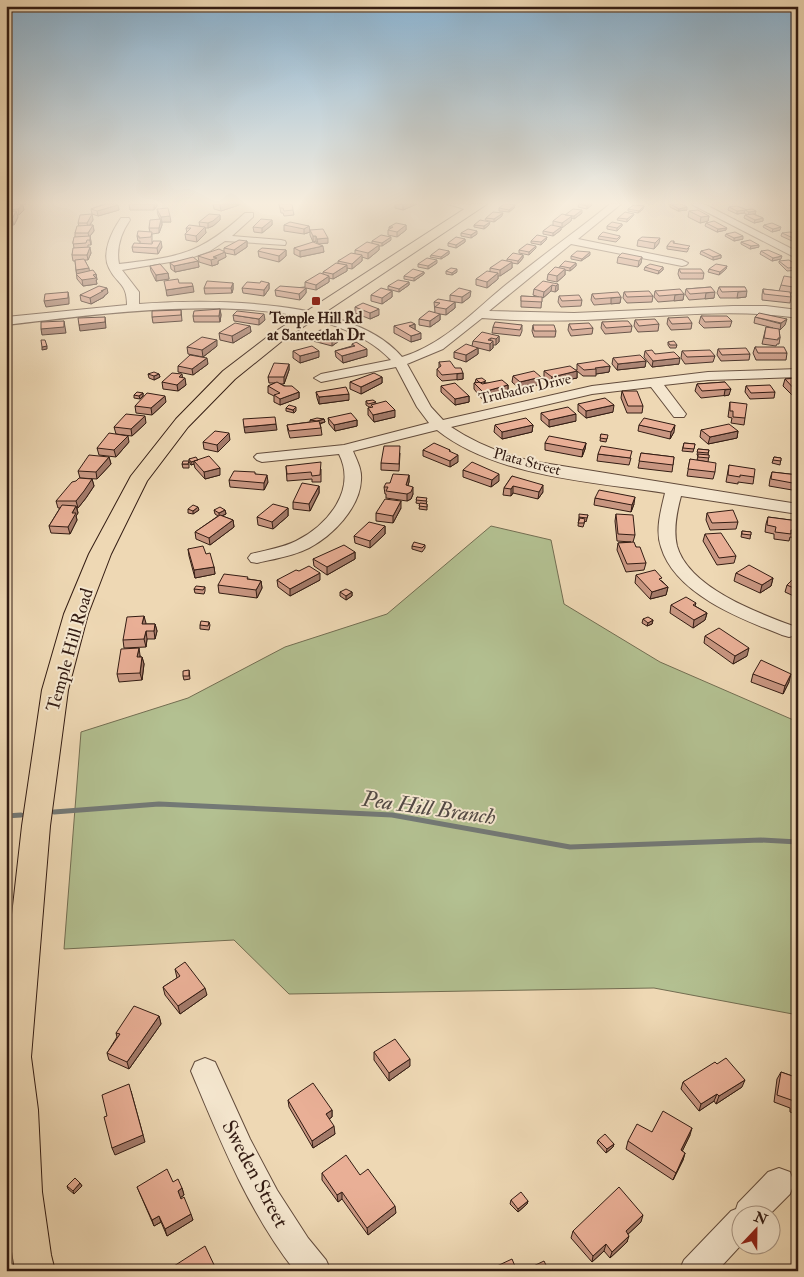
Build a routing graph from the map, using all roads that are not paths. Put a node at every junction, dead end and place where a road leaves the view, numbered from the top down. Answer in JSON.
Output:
{"nodes":[{"id":1,"x":114,"y":264,"type":"edge"},
{"id":2,"x":140,"y":264,"type":"edge"},
{"id":3,"x":385,"y":264,"type":"edge"},
{"id":4,"x":541,"y":264,"type":"edge"},
{"id":5,"x":114,"y":268,"type":"junction"},
{"id":6,"x":132,"y":309,"type":"junction"},
{"id":7,"x":481,"y":314,"type":"junction"},
{"id":8,"x":798,"y":314,"type":"edge"},
{"id":9,"x":310,"y":315,"type":"junction"},
{"id":10,"x":6,"y":321,"type":"edge"},
{"id":11,"x":401,"y":361,"type":"junction"},
{"id":12,"x":798,"y":373,"type":"edge"},
{"id":13,"x":321,"y":378,"type":"dead end"},
{"id":14,"x":654,"y":382,"type":"junction"},
{"id":15,"x":679,"y":414,"type":"dead end"},
{"id":16,"x":439,"y":425,"type":"junction"},
{"id":17,"x":344,"y":449,"type":"junction"},
{"id":18,"x":262,"y":458,"type":"dead end"},
{"id":19,"x":674,"y":490,"type":"junction"},
{"id":20,"x":798,"y":510,"type":"edge"},
{"id":21,"x":257,"y":558,"type":"dead end"},
{"id":22,"x":789,"y":632,"type":"dead end"},
{"id":23,"x":205,"y":1071,"type":"dead end"},
{"id":24,"x":779,"y":1183,"type":"dead end"},
{"id":25,"x":759,"y":1204,"type":"edge"},
{"id":26,"x":732,"y":1232,"type":"edge"},
{"id":27,"x":35,"y":1271,"type":"edge"},
{"id":28,"x":315,"y":1271,"type":"edge"},
{"id":29,"x":695,"y":1271,"type":"edge"}],
"edges":[{"from":1,"to":5,"type":"street"},
{"from":2,"to":5,"type":"street"},
{"from":3,"to":9,"type":"main road","name":"Temple Hill Road"},
{"from":4,"to":7,"type":"street"},
{"from":5,"to":6,"type":"street"},
{"from":6,"to":9,"type":"street"},
{"from":6,"to":10,"type":"street"},
{"from":7,"to":8,"type":"street"},
{"from":7,"to":11,"type":"street"},
{"from":9,"to":11,"type":"street","name":"Plata Street"},
{"from":9,"to":27,"type":"main road","name":"Temple Hill Road"},
{"from":11,"to":13,"type":"street"},
{"from":11,"to":16,"type":"street","name":"Plata Street"},
{"from":12,"to":14,"type":"street","name":"Trubador Drive"},
{"from":14,"to":15,"type":"street"},
{"from":14,"to":16,"type":"street","name":"Trubador Drive"},
{"from":16,"to":17,"type":"street","name":"Trubador Drive"},
{"from":16,"to":19,"type":"street","name":"Plata Street"},
{"from":17,"to":18,"type":"street","name":"Trubador Drive"},
{"from":17,"to":21,"type":"street"},
{"from":19,"to":20,"type":"street","name":"Plata Street"},
{"from":19,"to":22,"type":"street"},
{"from":23,"to":28,"type":"street","name":"Sweden Street"},
{"from":24,"to":25,"type":"street"},
{"from":26,"to":29,"type":"street"}]}
